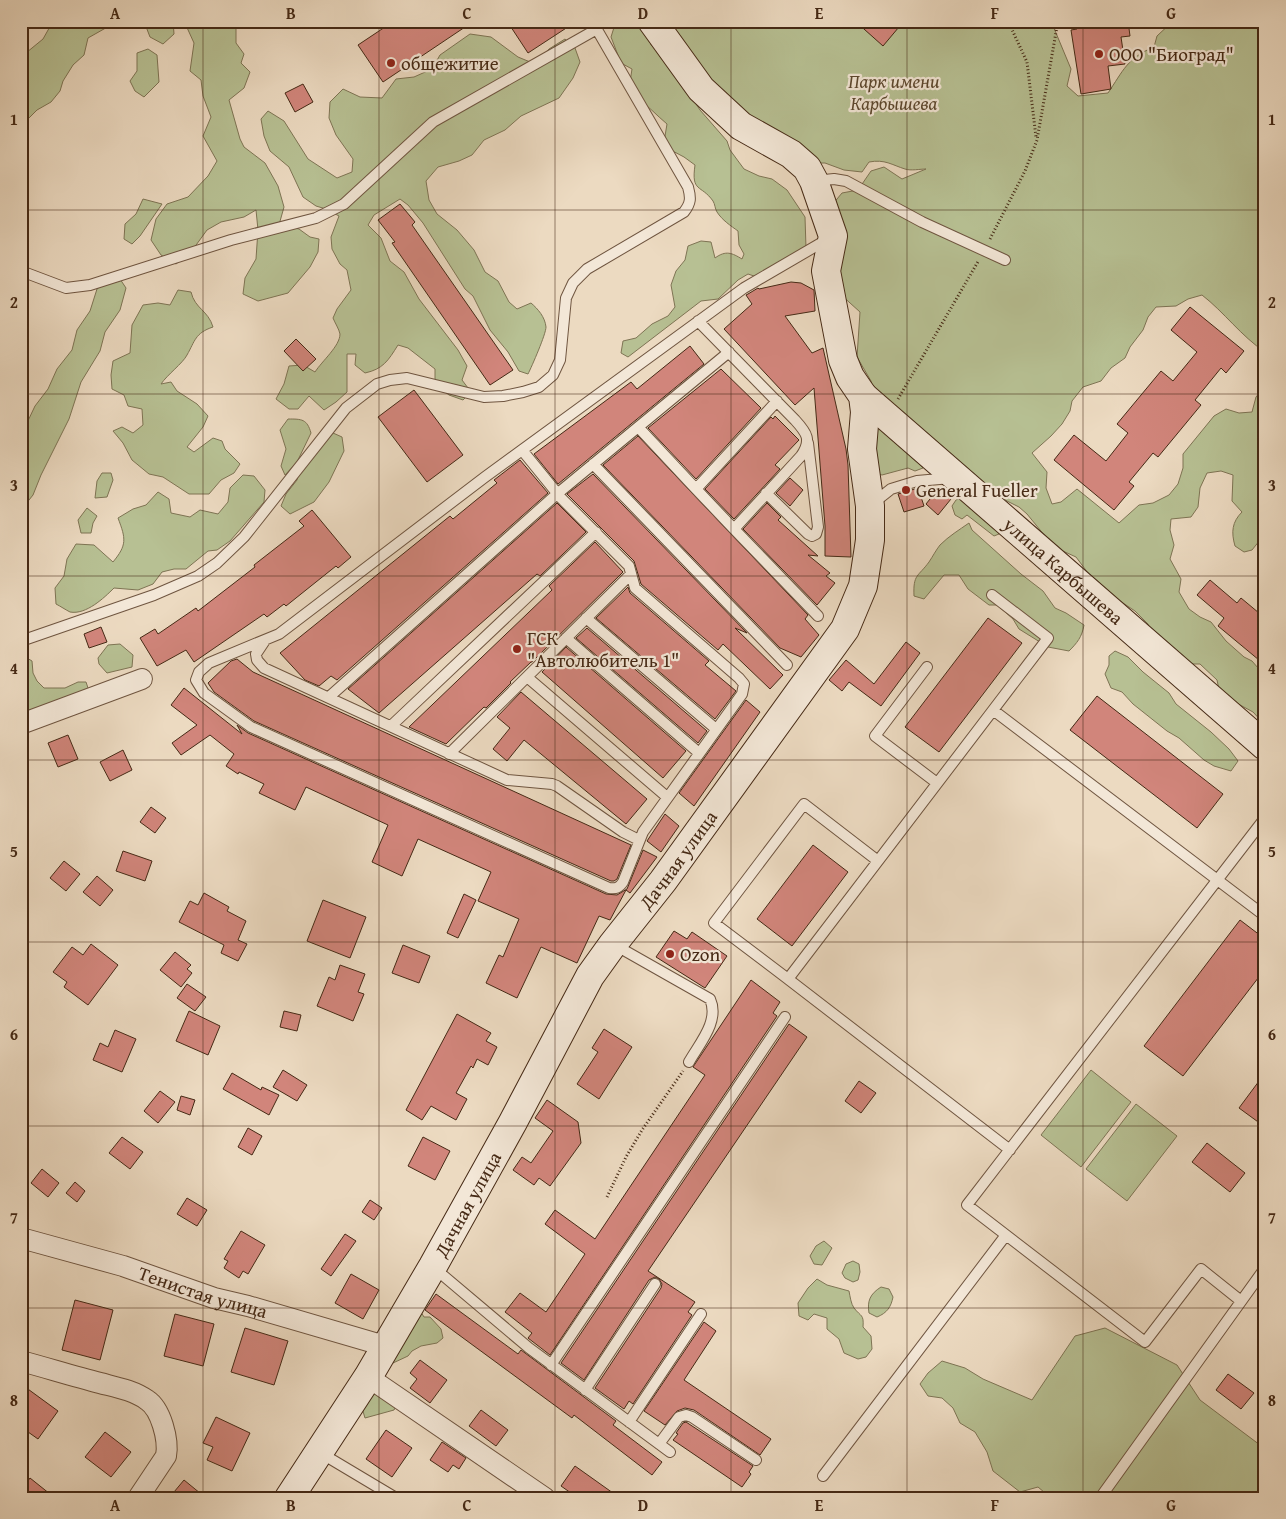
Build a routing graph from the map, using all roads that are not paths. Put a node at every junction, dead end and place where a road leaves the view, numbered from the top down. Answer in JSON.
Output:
{"nodes":[{"id":1,"x":652,"y":21,"type":"edge"},
{"id":2,"x":595,"y":25,"type":"edge"},
{"id":3,"x":814,"y":181,"type":"junction"},
{"id":4,"x":833,"y":236,"type":"junction"},
{"id":5,"x":1005,"y":260,"type":"dead end"},
{"id":6,"x":21,"y":271,"type":"edge"},
{"id":7,"x":698,"y":321,"type":"junction"},
{"id":8,"x":729,"y":352,"type":"junction"},
{"id":9,"x":863,"y":396,"type":"junction"},
{"id":10,"x":777,"y":402,"type":"junction"},
{"id":11,"x":639,"y":428,"type":"junction"},
{"id":12,"x":807,"y":437,"type":"junction"},
{"id":13,"x":522,"y":450,"type":"junction"},
{"id":14,"x":593,"y":464,"type":"junction"},
{"id":15,"x":956,"y":478,"type":"junction"},
{"id":16,"x":696,"y":489,"type":"junction"},
{"id":17,"x":558,"y":494,"type":"junction"},
{"id":18,"x":766,"y":494,"type":"junction"},
{"id":19,"x":870,"y":506,"type":"junction"},
{"id":20,"x":734,"y":529,"type":"junction"},
{"id":21,"x":596,"y":532,"type":"junction"},
{"id":22,"x":631,"y":574,"type":"junction"},
{"id":23,"x":992,"y":595,"type":"dead end"},
{"id":24,"x":818,"y":616,"type":"dead end"},
{"id":25,"x":586,"y":618,"type":"junction"},
{"id":26,"x":566,"y":638,"type":"junction"},
{"id":27,"x":21,"y":641,"type":"edge"},
{"id":28,"x":265,"y":641,"type":"junction"},
{"id":29,"x":787,"y":665,"type":"dead end"},
{"id":30,"x":927,"y":668,"type":"dead end"},
{"id":31,"x":527,"y":677,"type":"junction"},
{"id":32,"x":142,"y":679,"type":"dead end"},
{"id":33,"x":329,"y":697,"type":"junction"},
{"id":34,"x":993,"y":710,"type":"junction"},
{"id":35,"x":21,"y":724,"type":"edge"},
{"id":36,"x":391,"y":726,"type":"junction"},
{"id":37,"x":716,"y":730,"type":"junction"},
{"id":38,"x":1265,"y":746,"type":"edge"},
{"id":39,"x":699,"y":753,"type":"junction"},
{"id":40,"x":449,"y":754,"type":"junction"},
{"id":41,"x":937,"y":783,"type":"junction"},
{"id":42,"x":667,"y":797,"type":"junction"},
{"id":43,"x":1265,"y":818,"type":"edge"},
{"id":44,"x":639,"y":840,"type":"junction"},
{"id":45,"x":878,"y":861,"type":"junction"},
{"id":46,"x":1217,"y":880,"type":"junction"},
{"id":47,"x":1265,"y":916,"type":"edge"},
{"id":48,"x":613,"y":944,"type":"junction"},
{"id":49,"x":788,"y":980,"type":"junction"},
{"id":50,"x":785,"y":1017,"type":"dead end"},
{"id":51,"x":689,"y":1062,"type":"road end"},
{"id":52,"x":1010,"y":1150,"type":"junction"},
{"id":53,"x":1006,"y":1235,"type":"junction"},
{"id":54,"x":21,"y":1238,"type":"edge"},
{"id":55,"x":433,"y":1266,"type":"junction"},
{"id":56,"x":1265,"y":1268,"type":"edge"},
{"id":57,"x":655,"y":1284,"type":"dead end"},
{"id":58,"x":1241,"y":1301,"type":"junction"},
{"id":59,"x":701,"y":1314,"type":"dead end"},
{"id":60,"x":385,"y":1346,"type":"junction"},
{"id":61,"x":21,"y":1361,"type":"edge"},
{"id":62,"x":551,"y":1365,"type":"junction"},
{"id":63,"x":368,"y":1377,"type":"junction"},
{"id":64,"x":585,"y":1390,"type":"junction"},
{"id":65,"x":629,"y":1422,"type":"junction"},
{"id":66,"x":660,"y":1444,"type":"junction"},
{"id":67,"x":319,"y":1451,"type":"junction"},
{"id":68,"x":670,"y":1452,"type":"dead end"},
{"id":69,"x":756,"y":1460,"type":"dead end"},
{"id":70,"x":823,"y":1476,"type":"dead end"},
{"id":71,"x":138,"y":1498,"type":"edge"},
{"id":72,"x":289,"y":1498,"type":"edge"},
{"id":73,"x":396,"y":1498,"type":"edge"},
{"id":74,"x":545,"y":1498,"type":"edge"},
{"id":75,"x":1100,"y":1498,"type":"edge"}],
"edges":[{"from":1,"to":3,"type":"street"},
{"from":2,"to":6,"type":"lane"},
{"from":2,"to":27,"type":"lane"},
{"from":3,"to":4,"type":"street"},
{"from":3,"to":5,"type":"lane"},
{"from":4,"to":7,"type":"lane"},
{"from":4,"to":9,"type":"street"},
{"from":7,"to":8,"type":"lane"},
{"from":7,"to":13,"type":"lane"},
{"from":8,"to":10,"type":"lane"},
{"from":8,"to":11,"type":"lane"},
{"from":9,"to":15,"type":"street","name":"улица Карбышева"},
{"from":9,"to":19,"type":"street","name":"Дачная улица"},
{"from":10,"to":12,"type":"lane"},
{"from":10,"to":16,"type":"lane"},
{"from":11,"to":14,"type":"lane"},
{"from":11,"to":16,"type":"lane"},
{"from":12,"to":18,"type":"lane"},
{"from":12,"to":18,"type":"lane"},
{"from":13,"to":17,"type":"lane"},
{"from":13,"to":28,"type":"lane"},
{"from":14,"to":17,"type":"lane"},
{"from":14,"to":29,"type":"lane"},
{"from":15,"to":19,"type":"lane"},
{"from":15,"to":38,"type":"street","name":"улица Карбышева"},
{"from":16,"to":20,"type":"lane"},
{"from":17,"to":21,"type":"lane"},
{"from":17,"to":33,"type":"lane"},
{"from":18,"to":20,"type":"lane"},
{"from":19,"to":48,"type":"street","name":"Дачная улица"},
{"from":20,"to":24,"type":"lane"},
{"from":21,"to":22,"type":"lane"},
{"from":21,"to":36,"type":"lane"},
{"from":22,"to":25,"type":"lane"},
{"from":22,"to":37,"type":"lane"},
{"from":23,"to":34,"type":"lane"},
{"from":25,"to":26,"type":"lane"},
{"from":25,"to":37,"type":"lane"},
{"from":26,"to":31,"type":"lane"},
{"from":26,"to":39,"type":"lane"},
{"from":28,"to":33,"type":"lane"},
{"from":28,"to":44,"type":"lane"},
{"from":30,"to":41,"type":"lane"},
{"from":31,"to":40,"type":"lane"},
{"from":31,"to":42,"type":"lane"},
{"from":32,"to":35,"type":"street"},
{"from":33,"to":36,"type":"lane"},
{"from":34,"to":41,"type":"lane"},
{"from":34,"to":46,"type":"lane"},
{"from":36,"to":40,"type":"lane"},
{"from":37,"to":39,"type":"lane"},
{"from":39,"to":42,"type":"lane"},
{"from":40,"to":44,"type":"lane"},
{"from":41,"to":45,"type":"lane"},
{"from":42,"to":44,"type":"lane"},
{"from":43,"to":46,"type":"lane"},
{"from":45,"to":49,"type":"lane"},
{"from":45,"to":49,"type":"lane"},
{"from":46,"to":47,"type":"lane"},
{"from":46,"to":52,"type":"lane"},
{"from":48,"to":51,"type":"lane"},
{"from":48,"to":55,"type":"street","name":"Дачная улица"},
{"from":49,"to":52,"type":"lane"},
{"from":50,"to":62,"type":"lane"},
{"from":52,"to":53,"type":"lane"},
{"from":53,"to":58,"type":"lane"},
{"from":53,"to":70,"type":"lane"},
{"from":54,"to":60,"type":"street","name":"Тенистая улица"},
{"from":55,"to":60,"type":"street","name":"Дачная улица"},
{"from":55,"to":62,"type":"lane"},
{"from":56,"to":58,"type":"lane"},
{"from":57,"to":64,"type":"lane"},
{"from":58,"to":75,"type":"lane"},
{"from":59,"to":65,"type":"lane"},
{"from":60,"to":63,"type":"street","name":"Дачная улица"},
{"from":61,"to":71,"type":"street"},
{"from":62,"to":64,"type":"lane"},
{"from":63,"to":67,"type":"street","name":"Дачная улица"},
{"from":63,"to":74,"type":"street"},
{"from":64,"to":65,"type":"lane"},
{"from":65,"to":66,"type":"lane"},
{"from":66,"to":68,"type":"lane"},
{"from":66,"to":69,"type":"lane"},
{"from":67,"to":72,"type":"street","name":"Дачная улица"},
{"from":67,"to":73,"type":"lane"}]}
